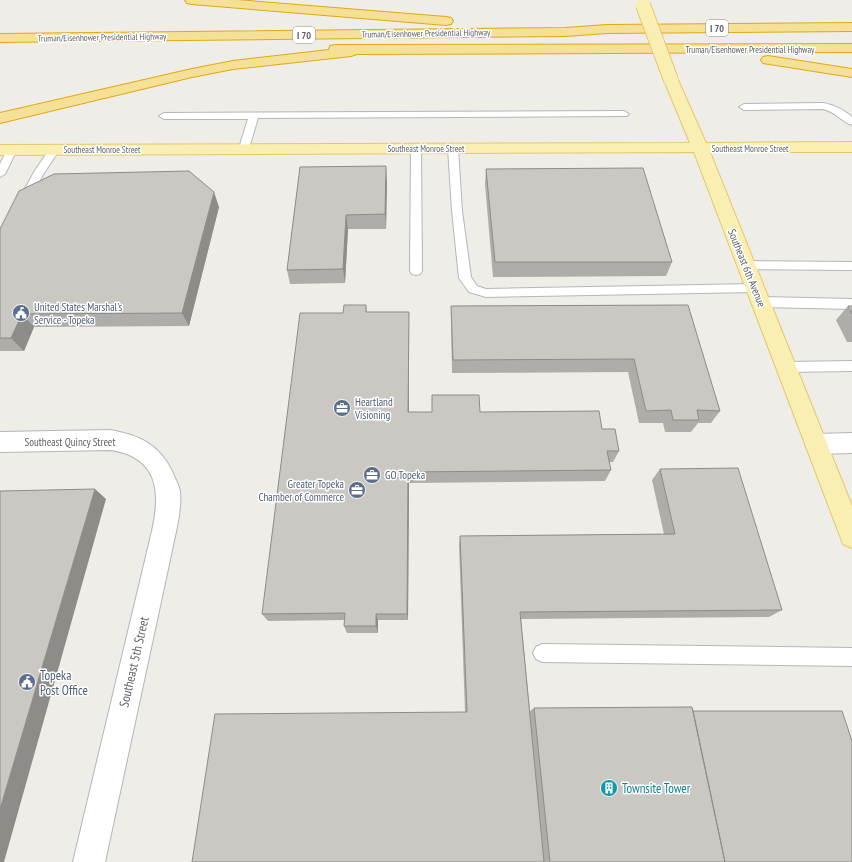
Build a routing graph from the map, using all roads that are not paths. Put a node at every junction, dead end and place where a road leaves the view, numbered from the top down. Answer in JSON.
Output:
{"nodes":[{"id":1,"x":191,"y":0,"type":"edge"},
{"id":2,"x":642,"y":3,"type":"edge"},
{"id":3,"x":852,"y":26,"type":"edge"},
{"id":4,"x":607,"y":29,"type":"junction"},
{"id":5,"x":0,"y":38,"type":"edge"},
{"id":6,"x":261,"y":48,"type":"dead end"},
{"id":7,"x":852,"y":48,"type":"edge"},
{"id":8,"x":237,"y":49,"type":"dead end"},
{"id":9,"x":691,"y":49,"type":"junction"},
{"id":10,"x":0,"y":50,"type":"edge"},
{"id":11,"x":374,"y":50,"type":"junction"},
{"id":12,"x":852,"y":73,"type":"edge"},
{"id":13,"x":744,"y":107,"type":"dead end"},
{"id":14,"x":624,"y":114,"type":"dead end"},
{"id":15,"x":164,"y":116,"type":"dead end"},
{"id":16,"x":254,"y":116,"type":"junction"},
{"id":17,"x":0,"y":118,"type":"edge"},
{"id":18,"x":852,"y":122,"type":"edge"},
{"id":19,"x":852,"y":147,"type":"edge"},
{"id":20,"x":244,"y":148,"type":"junction"},
{"id":21,"x":416,"y":148,"type":"junction"},
{"id":22,"x":453,"y":148,"type":"junction"},
{"id":23,"x":700,"y":148,"type":"junction"},
{"id":24,"x":6,"y":150,"type":"edge"},
{"id":25,"x":55,"y":150,"type":"junction"},
{"id":26,"x":0,"y":174,"type":"edge"},
{"id":27,"x":18,"y":212,"type":"edge"},
{"id":28,"x":746,"y":265,"type":"junction"},
{"id":29,"x":852,"y":266,"type":"edge"},
{"id":30,"x":416,"y":271,"type":"dead end"},
{"id":31,"x":758,"y":295,"type":"junction"},
{"id":32,"x":852,"y":304,"type":"edge"},
{"id":33,"x":845,"y":314,"type":"dead end"},
{"id":34,"x":852,"y":366,"type":"edge"},
{"id":35,"x":786,"y":367,"type":"junction"},
{"id":36,"x":0,"y":442,"type":"edge"},
{"id":37,"x":852,"y":443,"type":"edge"},
{"id":38,"x":816,"y":444,"type":"junction"},
{"id":39,"x":156,"y":463,"type":"joint"},
{"id":40,"x":852,"y":536,"type":"edge"},
{"id":41,"x":542,"y":653,"type":"dead end"},
{"id":42,"x":852,"y":657,"type":"edge"},
{"id":43,"x":89,"y":862,"type":"edge"}],
"edges":[{"from":1,"to":4,"type":"highway"},
{"from":2,"to":23,"type":"main road","name":"Southeast 6th Avenue","bridge":true},
{"from":3,"to":4,"type":"highway","name":"Truman/Eisenhower Presidential Highway","number":"I 70"},
{"from":4,"to":5,"type":"highway","name":"Truman/Eisenhower Presidential Highway","number":"I 70"},
{"from":6,"to":11,"type":"highway","name":"Truman/Eisenhower Presidential Highway","number":"I 70"},
{"from":7,"to":9,"type":"highway","name":"Truman/Eisenhower Presidential Highway","number":"I 70"},
{"from":8,"to":10,"type":"highway","name":"Truman/Eisenhower Presidential Highway"},
{"from":9,"to":11,"type":"highway","name":"Truman/Eisenhower Presidential Highway","number":"I 70"},
{"from":9,"to":12,"type":"highway"},
{"from":11,"to":17,"type":"highway"},
{"from":13,"to":18,"type":"lane"},
{"from":14,"to":16,"type":"lane"},
{"from":15,"to":16,"type":"lane"},
{"from":16,"to":20,"type":"lane"},
{"from":19,"to":23,"type":"main road","name":"Southeast Monroe Street"},
{"from":20,"to":21,"type":"main road","name":"Southeast Monroe Street"},
{"from":20,"to":25,"type":"main road","name":"Southeast Monroe Street"},
{"from":21,"to":22,"type":"main road","name":"Southeast Monroe Street"},
{"from":21,"to":30,"type":"lane"},
{"from":22,"to":23,"type":"main road","name":"Southeast Monroe Street"},
{"from":22,"to":31,"type":"lane"},
{"from":23,"to":28,"type":"main road","name":"Southeast 6th Avenue"},
{"from":24,"to":25,"type":"main road","name":"Southeast Monroe Street"},
{"from":24,"to":26,"type":"lane"},
{"from":25,"to":27,"type":"lane"},
{"from":28,"to":29,"type":"lane"},
{"from":28,"to":31,"type":"main road","name":"Southeast 6th Avenue"},
{"from":31,"to":32,"type":"lane"},
{"from":31,"to":35,"type":"main road","name":"Southeast 6th Avenue"},
{"from":32,"to":33,"type":"lane"},
{"from":34,"to":35,"type":"lane"},
{"from":35,"to":38,"type":"main road","name":"Southeast 6th Avenue"},
{"from":36,"to":39,"type":"street","name":"Southeast Quincy Street"},
{"from":37,"to":38,"type":"street"},
{"from":38,"to":40,"type":"main road","name":"Southeast 6th Avenue"},
{"from":39,"to":43,"type":"street","name":"Southeast 5th Street"},
{"from":41,"to":42,"type":"lane"}]}
